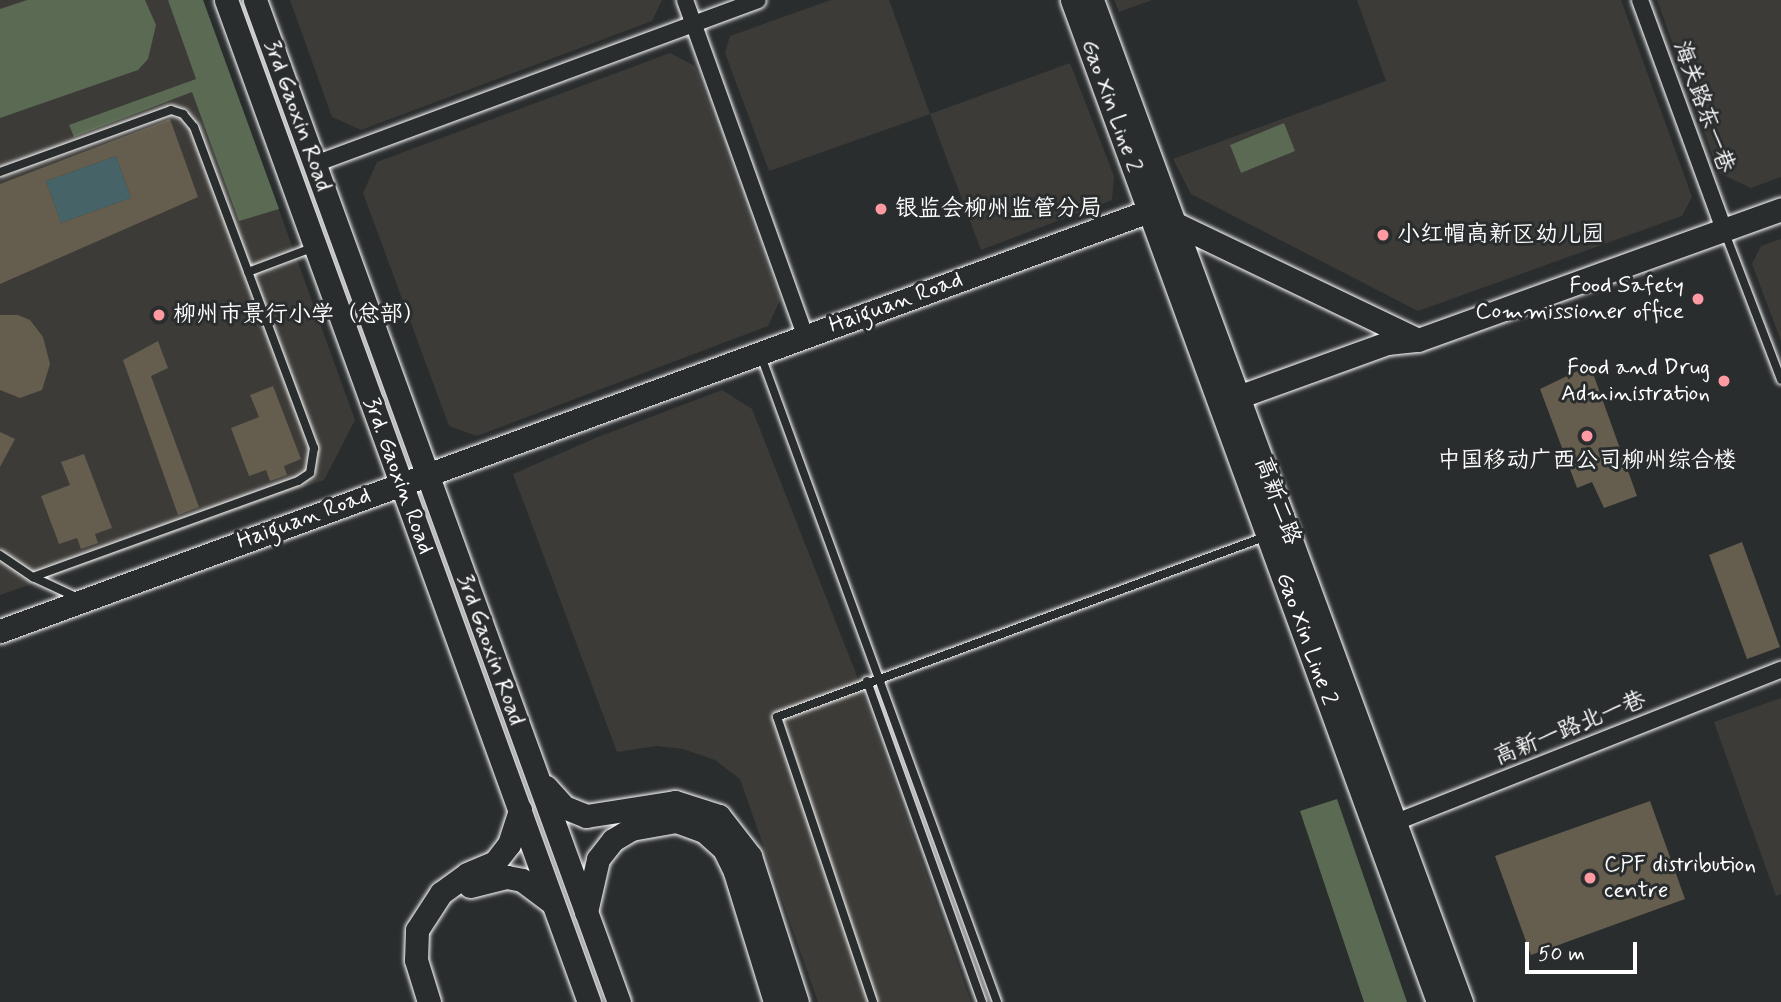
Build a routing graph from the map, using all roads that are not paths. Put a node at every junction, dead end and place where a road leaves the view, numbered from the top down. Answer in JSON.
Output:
{"nodes":[{"id":1,"x":226,"y":0,"type":"edge"},
{"id":2,"x":255,"y":0,"type":"edge"},
{"id":3,"x":685,"y":0,"type":"edge"},
{"id":4,"x":758,"y":0,"type":"edge"},
{"id":5,"x":1072,"y":0,"type":"edge"},
{"id":6,"x":1092,"y":0,"type":"edge"},
{"id":7,"x":1640,"y":0,"type":"edge"},
{"id":8,"x":694,"y":23,"type":"junction"},
{"id":9,"x":314,"y":164,"type":"junction"},
{"id":10,"x":0,"y":172,"type":"edge"},
{"id":11,"x":1781,"y":209,"type":"edge"},
{"id":12,"x":1149,"y":211,"type":"junction"},
{"id":13,"x":1175,"y":225,"type":"junction"},
{"id":14,"x":1724,"y":230,"type":"junction"},
{"id":15,"x":315,"y":247,"type":"junction"},
{"id":16,"x":248,"y":272,"type":"junction"},
{"id":17,"x":805,"y":336,"type":"junction"},
{"id":18,"x":1418,"y":340,"type":"junction"},
{"id":19,"x":760,"y":353,"type":"junction"},
{"id":20,"x":1781,"y":380,"type":"edge"},
{"id":21,"x":1240,"y":403,"type":"junction"},
{"id":22,"x":425,"y":475,"type":"junction"},
{"id":23,"x":400,"y":484,"type":"junction"},
{"id":24,"x":1277,"y":532,"type":"junction"},
{"id":25,"x":0,"y":555,"type":"edge"},
{"id":26,"x":33,"y":577,"type":"junction"},
{"id":27,"x":83,"y":601,"type":"junction"},
{"id":28,"x":0,"y":631,"type":"edge"},
{"id":29,"x":1781,"y":670,"type":"edge"},
{"id":30,"x":880,"y":676,"type":"junction"},
{"id":31,"x":867,"y":681,"type":"junction"},
{"id":32,"x":536,"y":776,"type":"junction"},
{"id":33,"x":520,"y":810,"type":"junction"},
{"id":34,"x":1385,"y":826,"type":"junction"},
{"id":35,"x":554,"y":905,"type":"junction"},
{"id":36,"x":586,"y":912,"type":"junction"},
{"id":37,"x":429,"y":1002,"type":"edge"},
{"id":38,"x":445,"y":1002,"type":"edge"},
{"id":39,"x":589,"y":1002,"type":"edge"},
{"id":40,"x":619,"y":1002,"type":"edge"},
{"id":41,"x":775,"y":1002,"type":"edge"},
{"id":42,"x":797,"y":1002,"type":"edge"},
{"id":43,"x":873,"y":1002,"type":"edge"},
{"id":44,"x":982,"y":1002,"type":"edge"},
{"id":45,"x":997,"y":1002,"type":"edge"},
{"id":46,"x":1438,"y":1002,"type":"edge"},
{"id":47,"x":1461,"y":1002,"type":"edge"}],
"edges":[{"from":1,"to":15,"type":"street","name":"3rd. Gaoxin Road"},
{"from":2,"to":9,"type":"street","name":"3rd Gaoxin Road"},
{"from":3,"to":8,"type":"street"},
{"from":4,"to":8,"type":"street"},
{"from":5,"to":12,"type":"street","name":"Gao Xin Line 2"},
{"from":6,"to":13,"type":"street","name":"高新二路"},
{"from":7,"to":14,"type":"street","name":"海关路东一巷"},
{"from":8,"to":9,"type":"street"},
{"from":8,"to":17,"type":"street"},
{"from":9,"to":22,"type":"street","name":"3rd Gaoxin Road"},
{"from":10,"to":16,"type":"lane"},
{"from":11,"to":14,"type":"street"},
{"from":12,"to":13,"type":"street"},
{"from":12,"to":17,"type":"street","name":"Haiguan Road"},
{"from":12,"to":24,"type":"street","name":"Gao Xin Line 2"},
{"from":13,"to":18,"type":"street"},
{"from":13,"to":21,"type":"street","name":"高新二路"},
{"from":14,"to":18,"type":"street"},
{"from":14,"to":20,"type":"lane"},
{"from":15,"to":16,"type":"lane"},
{"from":15,"to":23,"type":"street","name":"3rd. Gaoxin Road"},
{"from":16,"to":26,"type":"lane"},
{"from":17,"to":19,"type":"street","name":"Haiguan Road"},
{"from":18,"to":21,"type":"street"},
{"from":19,"to":22,"type":"street","name":"Haiguan Road"},
{"from":19,"to":30,"type":"lane"},
{"from":21,"to":24,"type":"street","name":"高新二路"},
{"from":22,"to":23,"type":"street","name":"Haiguan Road"},
{"from":22,"to":32,"type":"street","name":"3rd Gaoxin Road"},
{"from":23,"to":27,"type":"street","name":"Haiguan Road"},
{"from":23,"to":33,"type":"street","name":"3rd. Gaoxin Road"},
{"from":24,"to":30,"type":"lane"},
{"from":24,"to":34,"type":"street","name":"Gao Xin Line 2"},
{"from":25,"to":26,"type":"lane"},
{"from":26,"to":27,"type":"lane"},
{"from":27,"to":28,"type":"street","name":"Haiguan Road"},
{"from":29,"to":34,"type":"street","name":"高新一路北一巷"},
{"from":30,"to":31,"type":"lane"},
{"from":30,"to":45,"type":"lane"},
{"from":31,"to":43,"type":"lane"},
{"from":31,"to":44,"type":"lane"},
{"from":32,"to":36,"type":"street","name":"3rd Gaoxin Road"},
{"from":32,"to":42,"type":"street"},
{"from":33,"to":35,"type":"street","name":"3rd. Gaoxin Road"},
{"from":33,"to":37,"type":"street"},
{"from":34,"to":46,"type":"street","name":"Gao Xin Line 2"},
{"from":34,"to":47,"type":"street"},
{"from":35,"to":38,"type":"street"},
{"from":35,"to":39,"type":"street","name":"3rd. Gaoxin Road"},
{"from":36,"to":40,"type":"street","name":"3rd Gaoxin Road"},
{"from":36,"to":41,"type":"street"}]}
